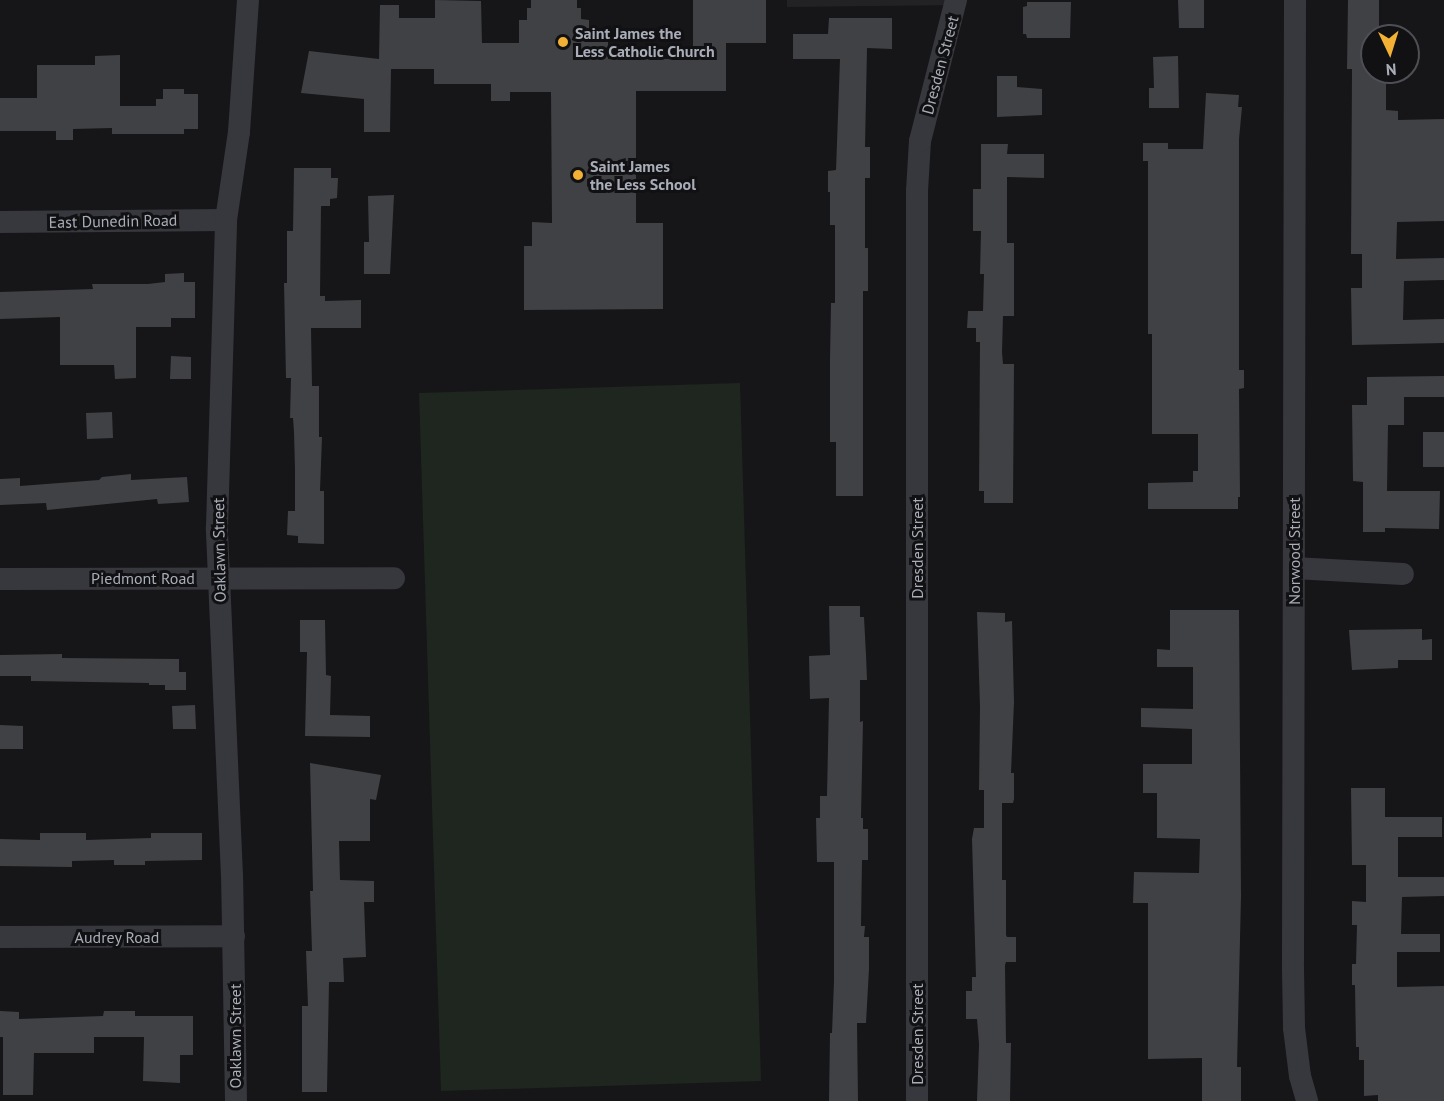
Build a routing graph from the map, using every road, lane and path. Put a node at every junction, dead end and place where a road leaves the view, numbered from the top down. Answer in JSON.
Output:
{"nodes":[{"id":1,"x":248,"y":0,"type":"edge"},
{"id":2,"x":956,"y":0,"type":"edge"},
{"id":3,"x":1295,"y":0,"type":"edge"},
{"id":4,"x":226,"y":220,"type":"junction"},
{"id":5,"x":0,"y":222,"type":"edge"},
{"id":6,"x":1294,"y":568,"type":"junction"},
{"id":7,"x":1403,"y":574,"type":"dead end"},
{"id":8,"x":218,"y":578,"type":"junction"},
{"id":9,"x":394,"y":578,"type":"dead end"},
{"id":10,"x":0,"y":579,"type":"edge"},
{"id":11,"x":234,"y":936,"type":"junction"},
{"id":12,"x":0,"y":937,"type":"edge"},
{"id":13,"x":236,"y":1101,"type":"edge"},
{"id":14,"x":917,"y":1101,"type":"edge"},
{"id":15,"x":1307,"y":1101,"type":"edge"}],
"edges":[{"from":1,"to":4,"type":"street","name":"Oaklawn Street"},
{"from":2,"to":14,"type":"street","name":"Dresden Street"},
{"from":3,"to":6,"type":"street","name":"Norwood Street"},
{"from":4,"to":5,"type":"street","name":"East Dunedin Road"},
{"from":4,"to":8,"type":"street","name":"Oaklawn Street"},
{"from":6,"to":7,"type":"street"},
{"from":6,"to":15,"type":"street","name":"Norwood Street"},
{"from":8,"to":9,"type":"street","name":"Piedmont Road"},
{"from":8,"to":10,"type":"street","name":"Piedmont Road"},
{"from":8,"to":11,"type":"street","name":"Oaklawn Street"},
{"from":11,"to":12,"type":"street","name":"Audrey Road"},
{"from":11,"to":13,"type":"street","name":"Oaklawn Street"}]}
